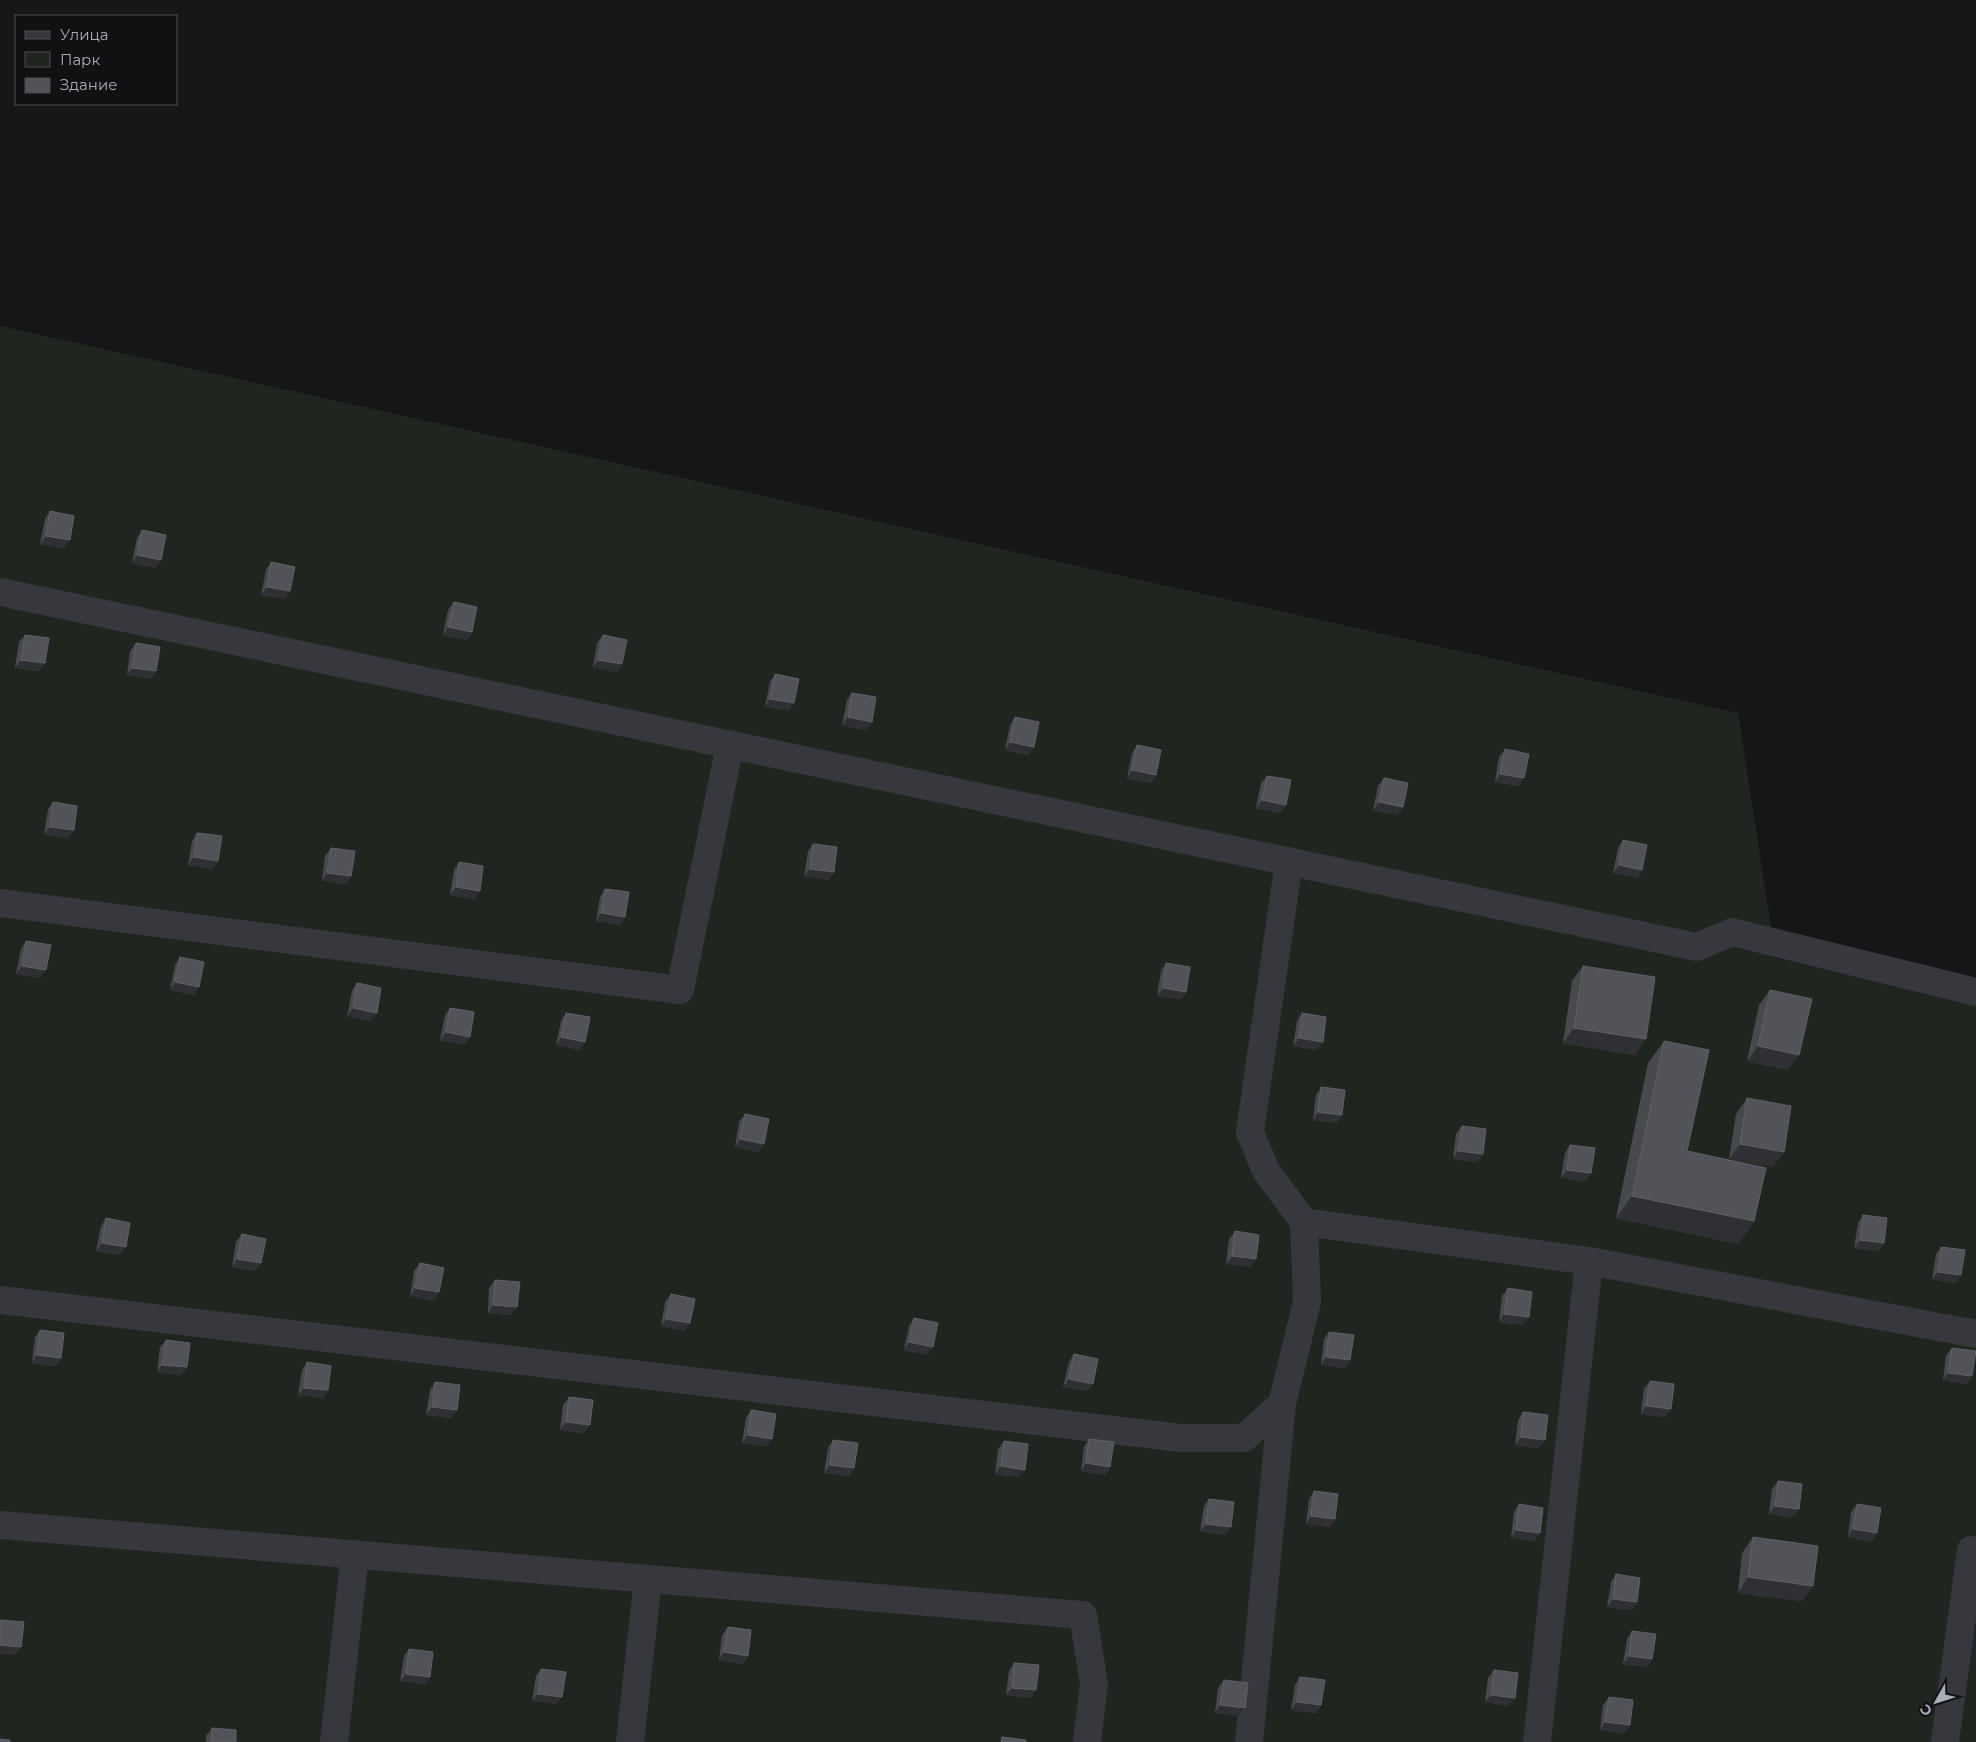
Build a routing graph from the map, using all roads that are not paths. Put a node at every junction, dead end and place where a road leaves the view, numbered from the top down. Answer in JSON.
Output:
{"nodes":[{"id":1,"x":0,"y":592,"type":"edge"},
{"id":2,"x":730,"y":745,"type":"junction"},
{"id":3,"x":1289,"y":861,"type":"junction"},
{"id":4,"x":0,"y":903,"type":"edge"},
{"id":5,"x":1976,"y":992,"type":"edge"},
{"id":6,"x":1304,"y":1222,"type":"junction"},
{"id":7,"x":1589,"y":1261,"type":"junction"},
{"id":8,"x":0,"y":1300,"type":"edge"},
{"id":9,"x":1976,"y":1334,"type":"edge"},
{"id":10,"x":1282,"y":1404,"type":"junction"},
{"id":11,"x":0,"y":1525,"type":"edge"},
{"id":12,"x":1971,"y":1550,"type":"dead end"},
{"id":13,"x":355,"y":1554,"type":"junction"},
{"id":14,"x":648,"y":1579,"type":"junction"},
{"id":15,"x":334,"y":1742,"type":"edge"},
{"id":16,"x":630,"y":1742,"type":"edge"},
{"id":17,"x":1087,"y":1742,"type":"edge"},
{"id":18,"x":1249,"y":1742,"type":"edge"},
{"id":19,"x":1537,"y":1742,"type":"edge"},
{"id":20,"x":1945,"y":1742,"type":"edge"}],
"edges":[{"from":1,"to":2,"type":"street"},
{"from":2,"to":3,"type":"street"},
{"from":2,"to":4,"type":"street"},
{"from":3,"to":5,"type":"street"},
{"from":3,"to":6,"type":"street"},
{"from":6,"to":7,"type":"street"},
{"from":6,"to":10,"type":"street"},
{"from":7,"to":9,"type":"street"},
{"from":7,"to":19,"type":"street"},
{"from":8,"to":10,"type":"street"},
{"from":10,"to":18,"type":"street"},
{"from":11,"to":13,"type":"street"},
{"from":12,"to":20,"type":"street"},
{"from":13,"to":14,"type":"street"},
{"from":13,"to":15,"type":"street"},
{"from":14,"to":16,"type":"street"},
{"from":14,"to":17,"type":"street"}]}
